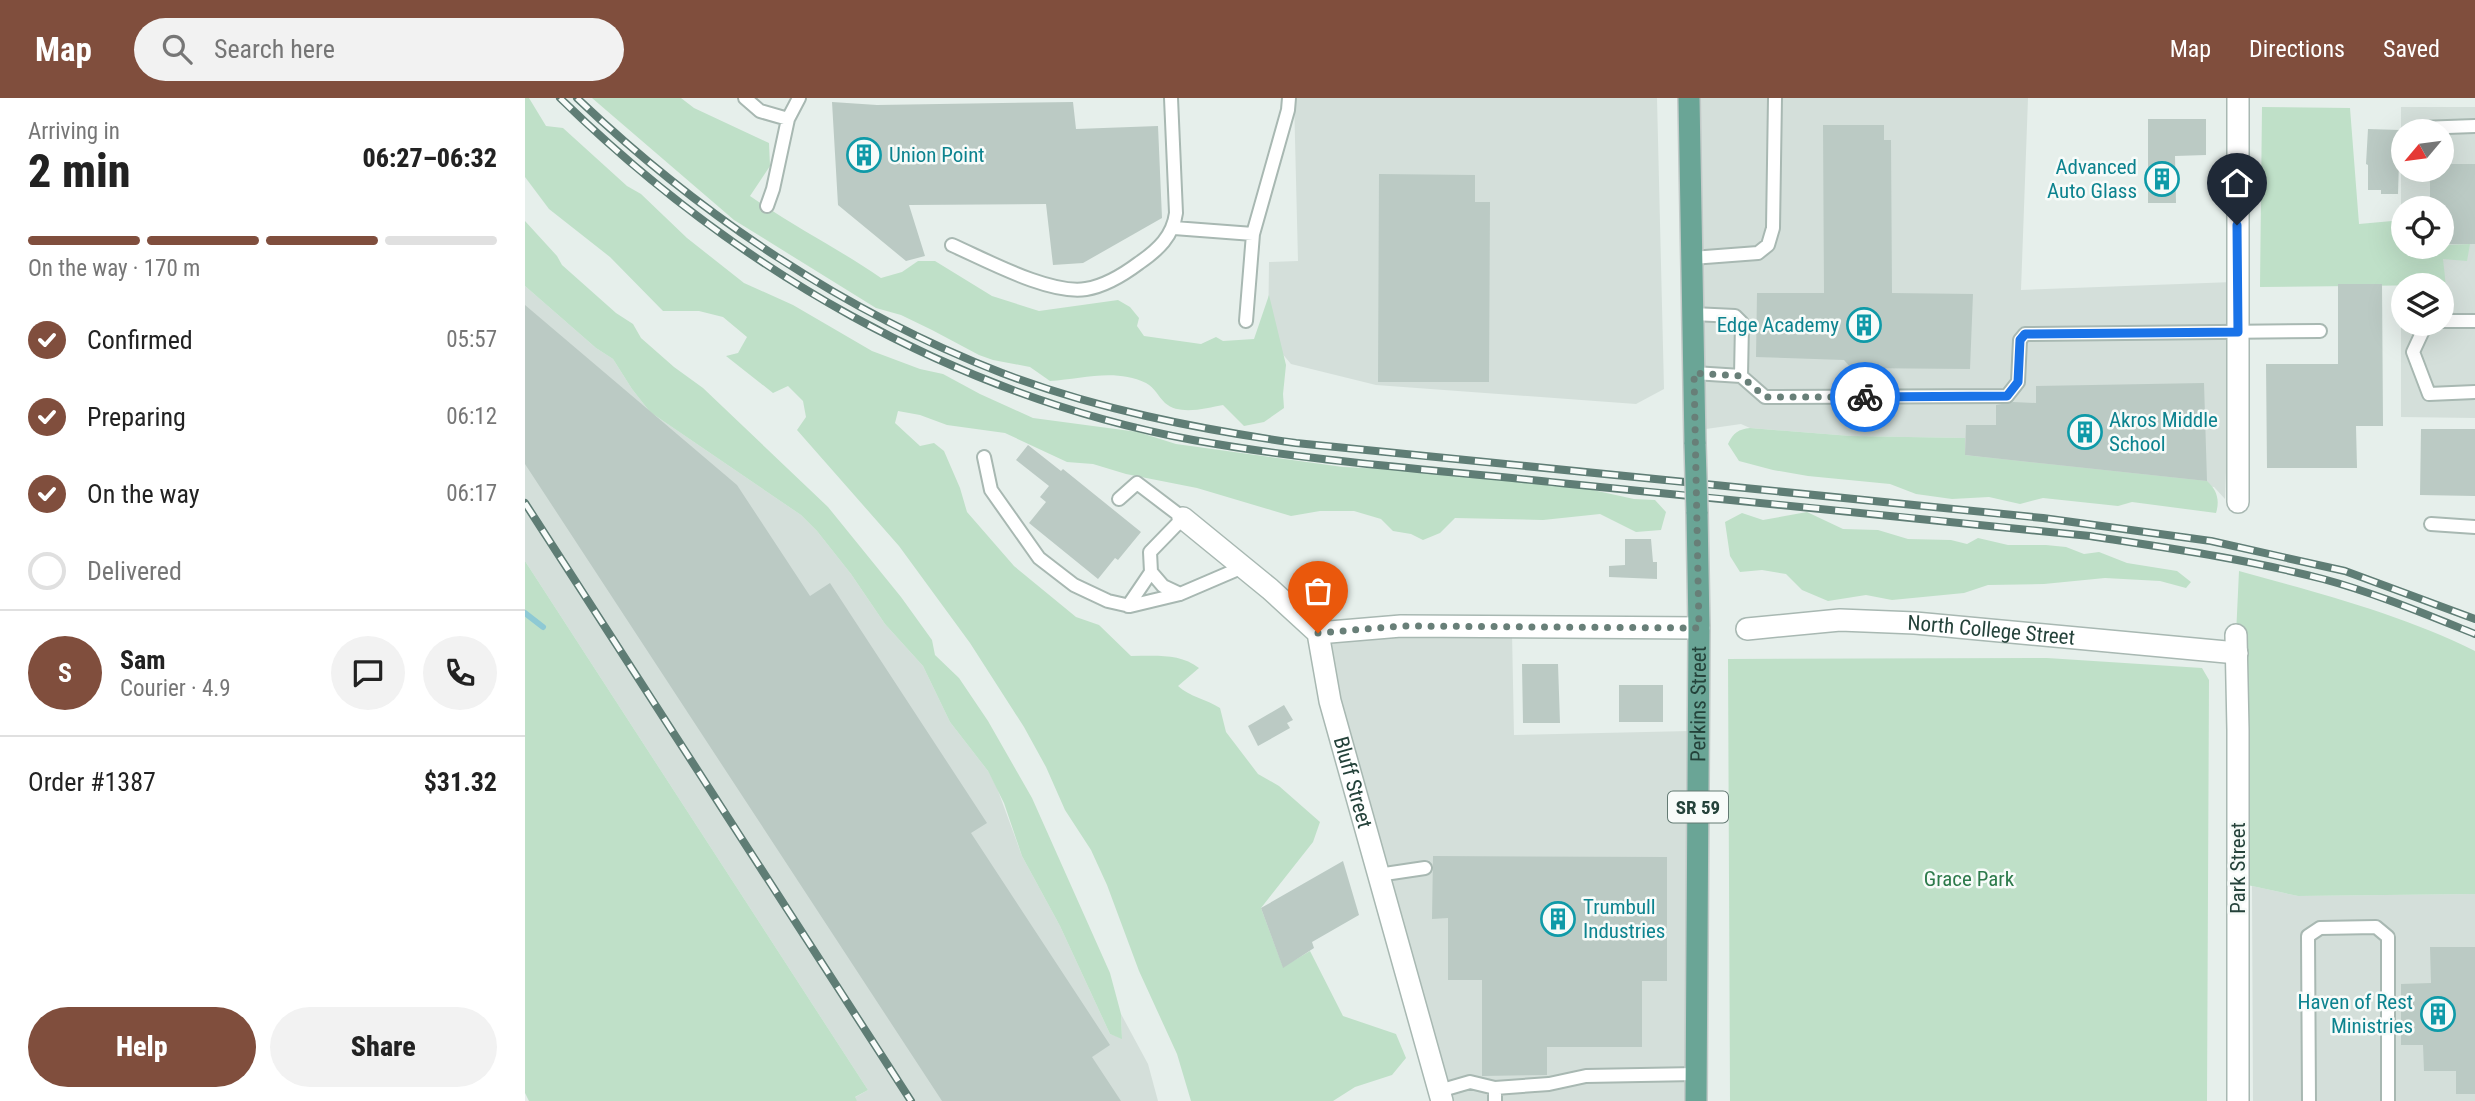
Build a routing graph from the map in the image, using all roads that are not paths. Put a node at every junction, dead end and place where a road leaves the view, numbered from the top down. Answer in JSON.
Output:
{"nodes":[{"id":1,"x":745,"y":98,"type":"edge"},
{"id":2,"x":799,"y":98,"type":"edge"},
{"id":3,"x":1171,"y":98,"type":"edge"},
{"id":4,"x":1289,"y":98,"type":"edge"},
{"id":5,"x":1689,"y":98,"type":"edge"},
{"id":6,"x":1775,"y":98,"type":"edge"},
{"id":7,"x":2238,"y":98,"type":"edge"},
{"id":8,"x":788,"y":119,"type":"junction"},
{"id":9,"x":2475,"y":126,"type":"edge"},
{"id":10,"x":2454,"y":127,"type":"edge"},
{"id":11,"x":767,"y":206,"type":"dead end"},
{"id":12,"x":1174,"y":228,"type":"junction"},
{"id":13,"x":1253,"y":234,"type":"junction"},
{"id":14,"x":952,"y":245,"type":"dead end"},
{"id":15,"x":1692,"y":258,"type":"junction"},
{"id":16,"x":1693,"y":314,"type":"junction"},
{"id":17,"x":1246,"y":321,"type":"dead end"},
{"id":18,"x":2454,"y":321,"type":"edge"},
{"id":19,"x":2475,"y":321,"type":"edge"},
{"id":20,"x":2320,"y":331,"type":"dead end"},
{"id":21,"x":2238,"y":332,"type":"junction"},
{"id":22,"x":2420,"y":336,"type":"edge"},
{"id":23,"x":1694,"y":373,"type":"junction"},
{"id":24,"x":1741,"y":376,"type":"junction"},
{"id":25,"x":2475,"y":392,"type":"edge"},
{"id":26,"x":984,"y":457,"type":"dead end"},
{"id":27,"x":1119,"y":499,"type":"dead end"},
{"id":28,"x":2238,"y":502,"type":"dead end"},
{"id":29,"x":1183,"y":518,"type":"junction"},
{"id":30,"x":2431,"y":524,"type":"dead end"},
{"id":31,"x":2475,"y":527,"type":"edge"},
{"id":32,"x":1243,"y":567,"type":"junction"},
{"id":33,"x":1151,"y":572,"type":"junction"},
{"id":34,"x":1180,"y":594,"type":"junction"},
{"id":35,"x":1128,"y":606,"type":"junction"},
{"id":36,"x":1699,"y":628,"type":"junction"},
{"id":37,"x":1747,"y":629,"type":"dead end"},
{"id":38,"x":1318,"y":633,"type":"junction"},
{"id":39,"x":2236,"y":644,"type":"joint"},
{"id":40,"x":1425,"y":868,"type":"dead end"},
{"id":41,"x":1378,"y":876,"type":"junction"},
{"id":42,"x":1696,"y":1074,"type":"junction"},
{"id":43,"x":1495,"y":1095,"type":"edge"},
{"id":44,"x":1441,"y":1096,"type":"edge"},
{"id":45,"x":1696,"y":1101,"type":"edge"},
{"id":46,"x":2238,"y":1101,"type":"edge"},
{"id":47,"x":2309,"y":1101,"type":"edge"},
{"id":48,"x":2388,"y":1101,"type":"edge"}],
"edges":[{"from":1,"to":8,"type":"lane"},
{"from":2,"to":8,"type":"lane"},
{"from":3,"to":12,"type":"lane"},
{"from":4,"to":13,"type":"lane"},
{"from":5,"to":15,"type":"main road","name":"Perkins Street","number":"SR 59"},
{"from":6,"to":15,"type":"lane"},
{"from":7,"to":21,"type":"street"},
{"from":8,"to":11,"type":"lane"},
{"from":9,"to":10,"type":"lane"},
{"from":12,"to":13,"type":"lane"},
{"from":12,"to":14,"type":"lane"},
{"from":13,"to":17,"type":"lane"},
{"from":15,"to":16,"type":"main road","name":"Perkins Street","number":"SR 59"},
{"from":16,"to":23,"type":"main road","name":"Perkins Street","number":"SR 59"},
{"from":16,"to":24,"type":"lane"},
{"from":18,"to":19,"type":"lane"},
{"from":20,"to":21,"type":"lane"},
{"from":21,"to":24,"type":"lane"},
{"from":21,"to":28,"type":"street"},
{"from":22,"to":25,"type":"lane"},
{"from":23,"to":24,"type":"lane"},
{"from":23,"to":36,"type":"main road","name":"Perkins Street","number":"SR 59","bridge":true},
{"from":26,"to":35,"type":"lane"},
{"from":27,"to":29,"type":"lane"},
{"from":29,"to":32,"type":"street"},
{"from":29,"to":33,"type":"lane"},
{"from":30,"to":31,"type":"lane"},
{"from":32,"to":34,"type":"lane"},
{"from":32,"to":38,"type":"street"},
{"from":33,"to":34,"type":"lane"},
{"from":33,"to":35,"type":"lane"},
{"from":34,"to":35,"type":"lane"},
{"from":36,"to":38,"type":"street"},
{"from":36,"to":42,"type":"main road","name":"Perkins Street","number":"SR 59"},
{"from":37,"to":39,"type":"street","name":"North College Street"},
{"from":38,"to":41,"type":"street","name":"Bluff Street"},
{"from":39,"to":46,"type":"street","name":"Park Street"},
{"from":40,"to":41,"type":"lane"},
{"from":41,"to":44,"type":"street","name":"Bluff Street"},
{"from":42,"to":43,"type":"lane"},
{"from":42,"to":45,"type":"main road","name":"Perkins Street","number":"SR 59"},
{"from":43,"to":44,"type":"lane"},
{"from":47,"to":48,"type":"lane"}]}
